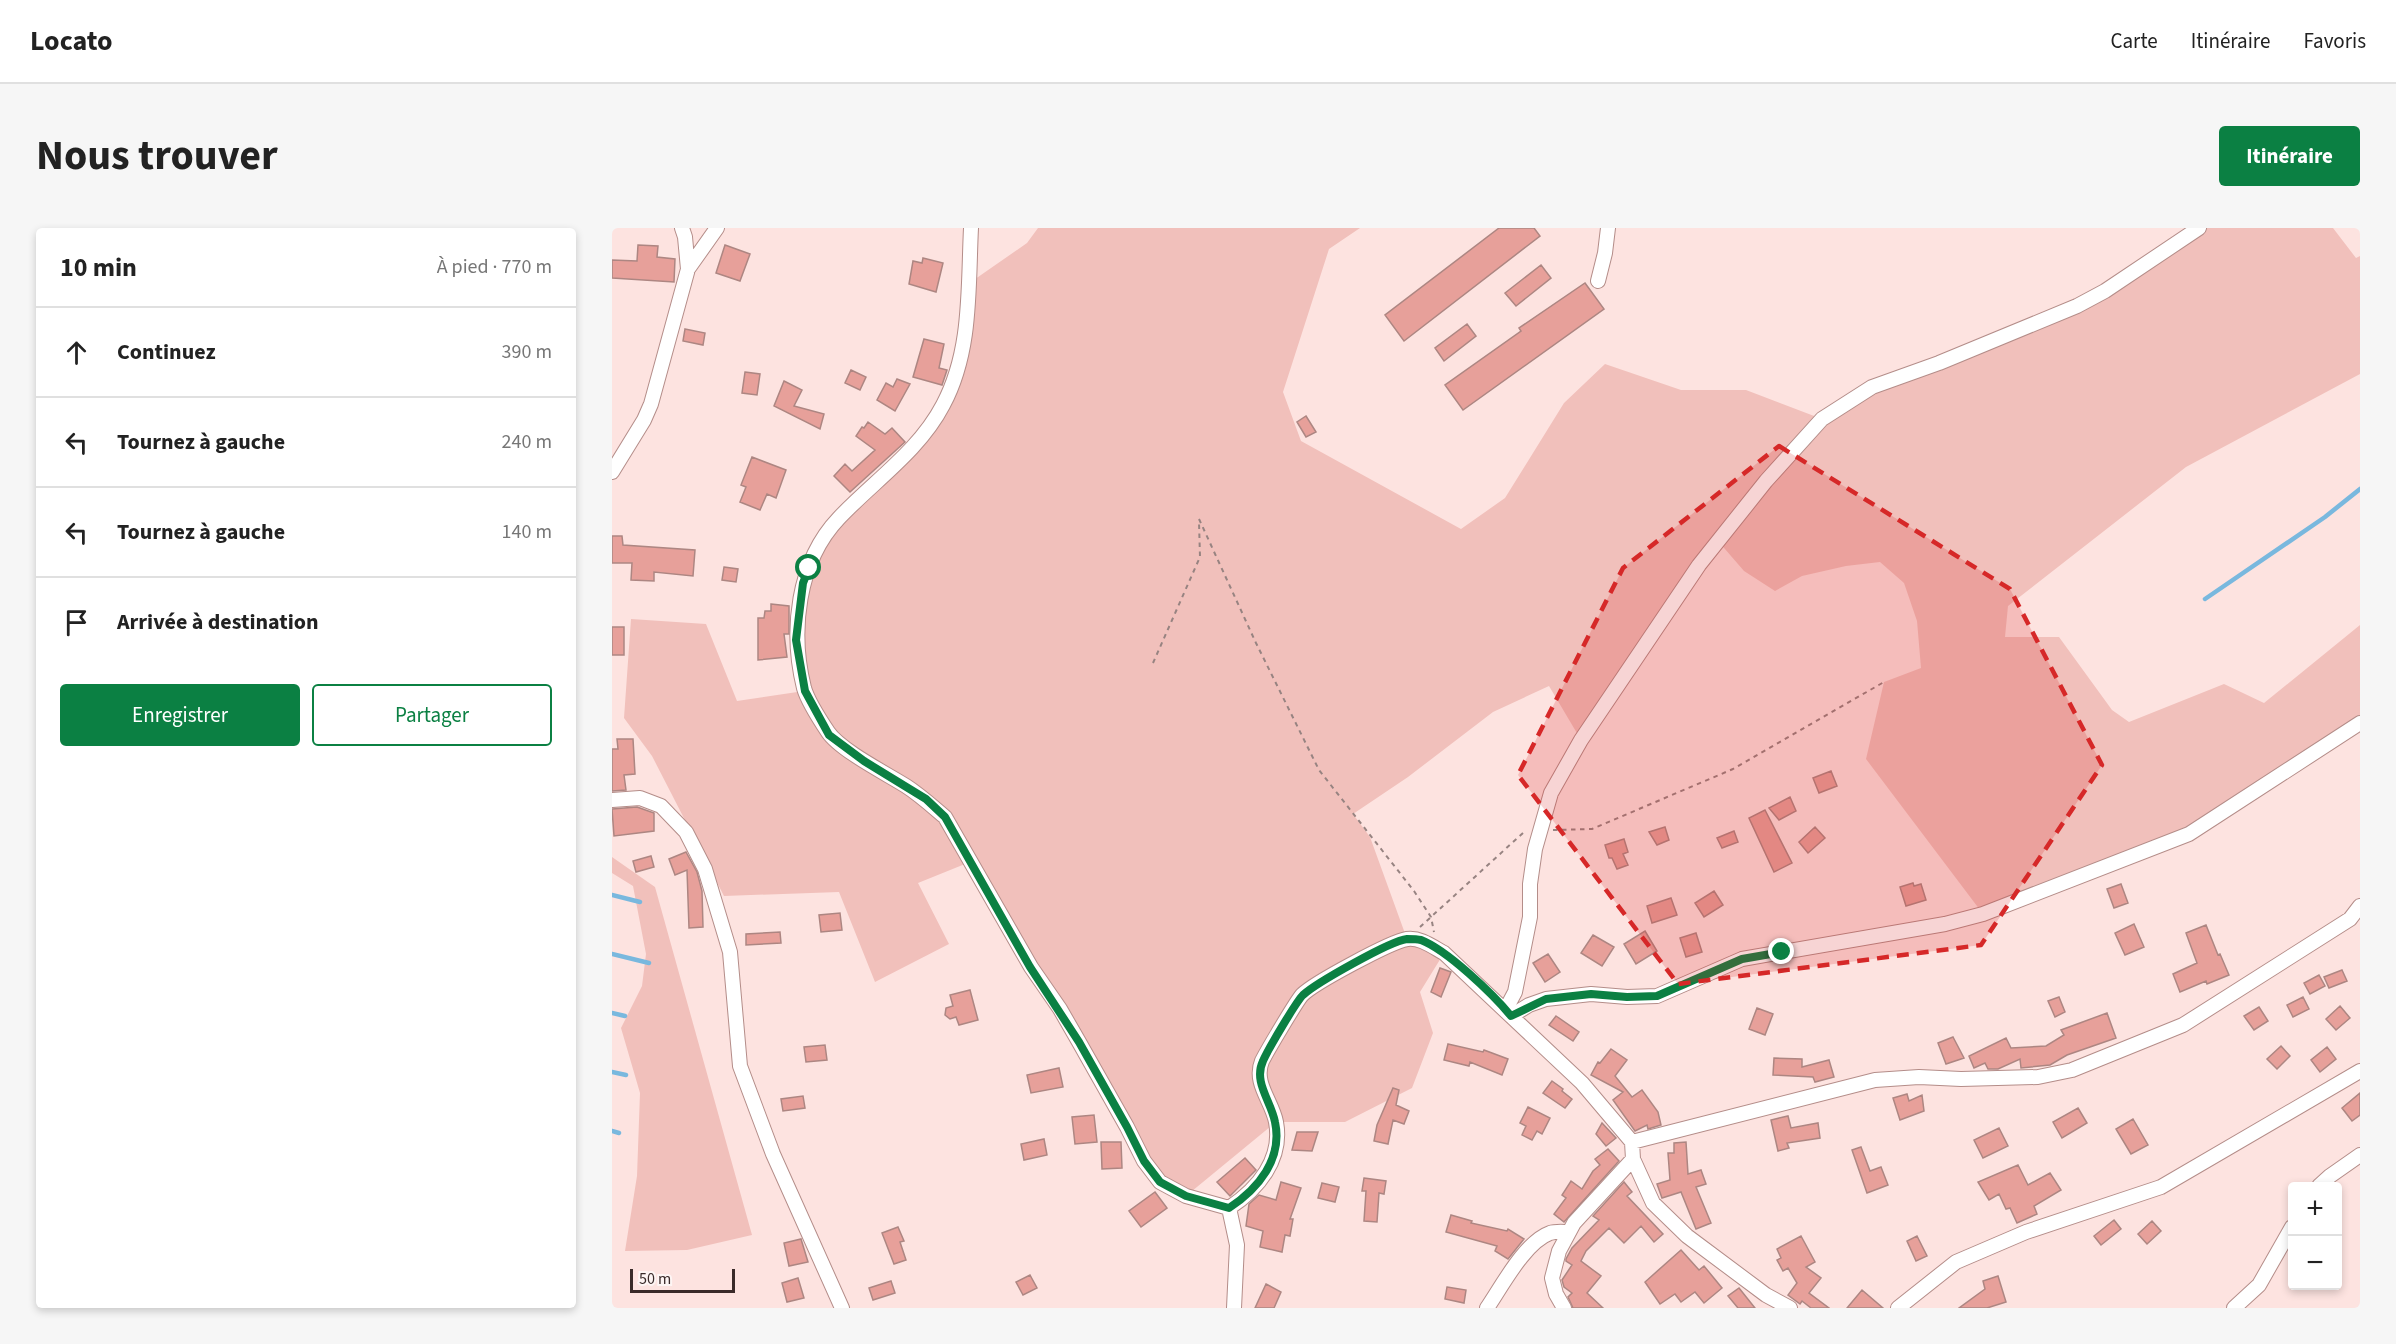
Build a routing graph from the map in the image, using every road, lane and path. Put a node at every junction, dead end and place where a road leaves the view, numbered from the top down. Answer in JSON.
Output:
{"nodes":[{"id":1,"x":682,"y":228,"type":"edge"},
{"id":2,"x":717,"y":228,"type":"edge"},
{"id":3,"x":971,"y":228,"type":"edge"},
{"id":4,"x":1608,"y":228,"type":"edge"},
{"id":5,"x":2199,"y":228,"type":"edge"},
{"id":6,"x":687,"y":268,"type":"junction"},
{"id":7,"x":1598,"y":281,"type":"dead end"},
{"id":8,"x":612,"y":472,"type":"edge"},
{"id":9,"x":1153,"y":663,"type":"dead end"},
{"id":10,"x":1884,"y":682,"type":"dead end"},
{"id":11,"x":2360,"y":723,"type":"edge"},
{"id":12,"x":612,"y":800,"type":"edge"},
{"id":13,"x":1541,"y":828,"type":"junction"},
{"id":14,"x":2360,"y":906,"type":"edge"},
{"id":15,"x":1431,"y":917,"type":"junction"},
{"id":16,"x":1407,"y":939,"type":"junction"},
{"id":17,"x":1437,"y":949,"type":"junction"},
{"id":18,"x":1509,"y":1012,"type":"junction"},
{"id":19,"x":2360,"y":1071,"type":"edge"},
{"id":20,"x":1632,"y":1142,"type":"junction"},
{"id":21,"x":2360,"y":1155,"type":"edge"},
{"id":22,"x":1634,"y":1159,"type":"junction"},
{"id":23,"x":2323,"y":1182,"type":"edge"},
{"id":24,"x":1229,"y":1208,"type":"junction"},
{"id":25,"x":1569,"y":1233,"type":"junction"},
{"id":26,"x":2288,"y":1234,"type":"edge"},
{"id":27,"x":842,"y":1308,"type":"edge"},
{"id":28,"x":1234,"y":1308,"type":"edge"},
{"id":29,"x":1487,"y":1308,"type":"edge"},
{"id":30,"x":1564,"y":1308,"type":"edge"},
{"id":31,"x":1791,"y":1308,"type":"edge"},
{"id":32,"x":1898,"y":1308,"type":"edge"},
{"id":33,"x":2234,"y":1308,"type":"edge"}],
"edges":[{"from":1,"to":6,"type":"street"},
{"from":2,"to":6,"type":"street"},
{"from":3,"to":24,"type":"street"},
{"from":4,"to":7,"type":"street"},
{"from":5,"to":13,"type":"street"},
{"from":6,"to":8,"type":"street"},
{"from":9,"to":15,"type":"path"},
{"from":10,"to":13,"type":"path"},
{"from":11,"to":18,"type":"street"},
{"from":12,"to":27,"type":"street"},
{"from":13,"to":15,"type":"path"},
{"from":13,"to":18,"type":"street"},
{"from":14,"to":20,"type":"street"},
{"from":15,"to":16,"type":"path"},
{"from":15,"to":17,"type":"path"},
{"from":16,"to":17,"type":"street"},
{"from":16,"to":24,"type":"street"},
{"from":17,"to":18,"type":"street"},
{"from":18,"to":20,"type":"street"},
{"from":19,"to":32,"type":"street"},
{"from":20,"to":22,"type":"street"},
{"from":21,"to":23,"type":"street"},
{"from":22,"to":25,"type":"street"},
{"from":22,"to":31,"type":"street"},
{"from":24,"to":28,"type":"street"},
{"from":25,"to":29,"type":"street"},
{"from":25,"to":30,"type":"street"},
{"from":26,"to":33,"type":"street"}]}
